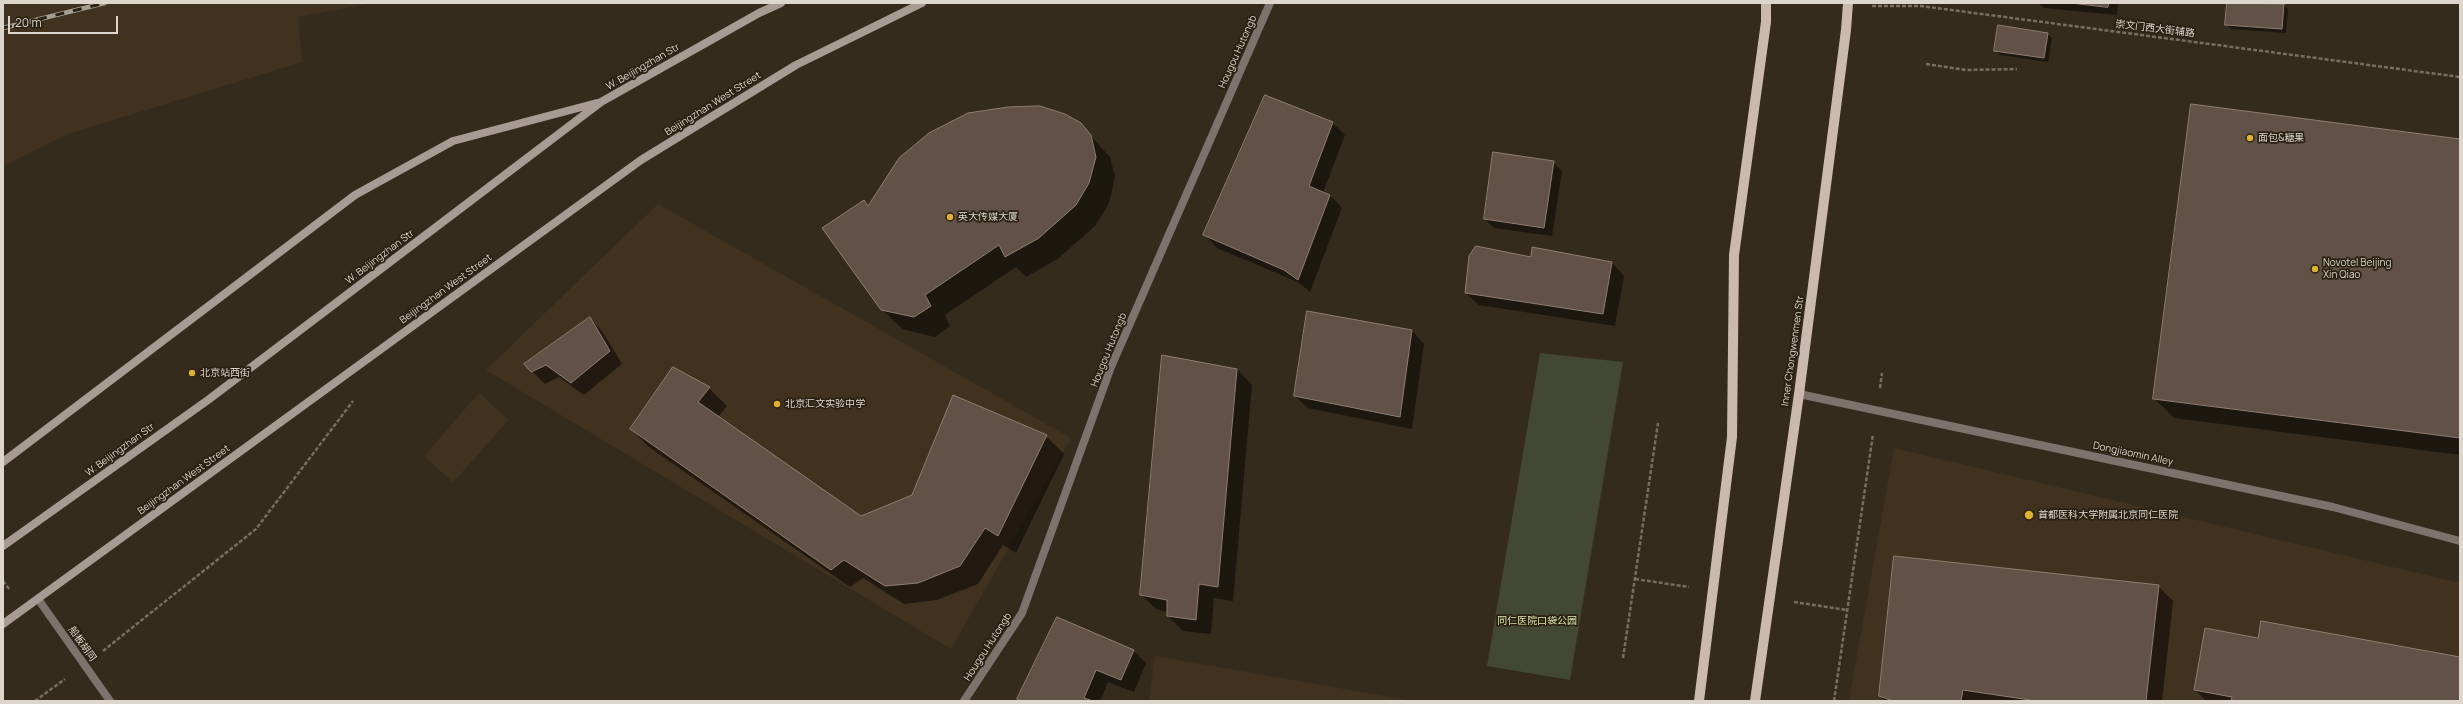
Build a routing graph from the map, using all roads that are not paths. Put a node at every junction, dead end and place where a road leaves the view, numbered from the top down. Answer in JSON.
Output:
{"nodes":[{"id":1,"x":781,"y":3,"type":"edge"},
{"id":2,"x":922,"y":3,"type":"edge"},
{"id":3,"x":1270,"y":3,"type":"edge"},
{"id":4,"x":1766,"y":3,"type":"edge"},
{"id":5,"x":1848,"y":4,"type":"edge"},
{"id":6,"x":601,"y":102,"type":"junction"},
{"id":7,"x":1799,"y":394,"type":"junction"},
{"id":8,"x":3,"y":462,"type":"edge"},
{"id":9,"x":2460,"y":541,"type":"edge"},
{"id":10,"x":3,"y":546,"type":"edge"},
{"id":11,"x":38,"y":599,"type":"junction"},
{"id":12,"x":3,"y":624,"type":"edge"},
{"id":13,"x":110,"y":701,"type":"edge"},
{"id":14,"x":964,"y":701,"type":"edge"},
{"id":15,"x":1699,"y":701,"type":"edge"},
{"id":16,"x":1755,"y":701,"type":"edge"}],
"edges":[{"from":1,"to":6,"type":"main road","name":"W. Beijingzhan Str"},
{"from":2,"to":11,"type":"main road","name":"Beijingzhan West Street"},
{"from":3,"to":14,"type":"street","name":"Hougou Hutongb"},
{"from":4,"to":15,"type":"main road"},
{"from":5,"to":7,"type":"main road","name":"Inner Chongwenmen Str"},
{"from":6,"to":8,"type":"main road"},
{"from":6,"to":10,"type":"main road","name":"W. Beijingzhan Str"},
{"from":7,"to":9,"type":"street","name":"Dongjiaomin Alley"},
{"from":7,"to":16,"type":"main road","name":"Inner Chongwenmen Str"},
{"from":11,"to":12,"type":"main road","name":"Beijingzhan West Street"},
{"from":11,"to":13,"type":"street","name":"船板胡同"}]}
